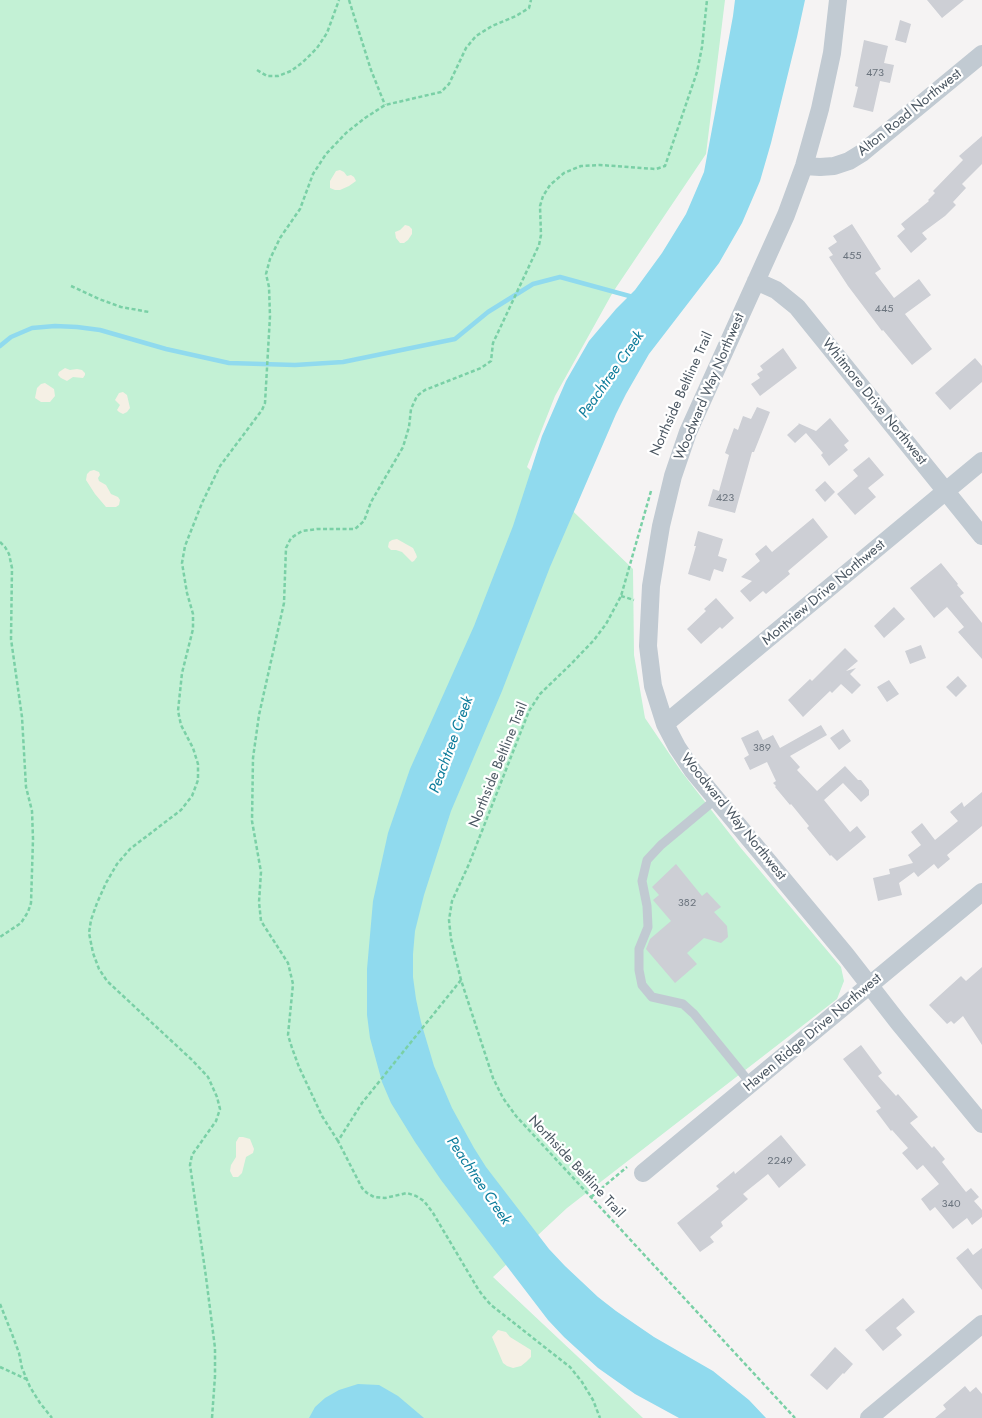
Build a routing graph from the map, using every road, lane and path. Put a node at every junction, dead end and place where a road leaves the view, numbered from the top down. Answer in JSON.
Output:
{"nodes":[{"id":1,"x":339,"y":0,"type":"edge"},
{"id":2,"x":349,"y":0,"type":"edge"},
{"id":3,"x":531,"y":0,"type":"edge"},
{"id":4,"x":707,"y":0,"type":"edge"},
{"id":5,"x":838,"y":0,"type":"edge"},
{"id":6,"x":982,"y":54,"type":"edge"},
{"id":7,"x":258,"y":70,"type":"dead end"},
{"id":8,"x":385,"y":105,"type":"junction"},
{"id":9,"x":804,"y":166,"type":"junction"},
{"id":10,"x":756,"y":281,"type":"junction"},
{"id":11,"x":71,"y":286,"type":"dead end"},
{"id":12,"x":149,"y":312,"type":"dead end"},
{"id":13,"x":982,"y":461,"type":"edge"},
{"id":14,"x":652,"y":487,"type":"dead end"},
{"id":15,"x":946,"y":491,"type":"junction"},
{"id":16,"x":982,"y":536,"type":"edge"},
{"id":17,"x":0,"y":542,"type":"edge"},
{"id":18,"x":665,"y":724,"type":"junction"},
{"id":19,"x":716,"y":799,"type":"junction"},
{"id":20,"x":982,"y":892,"type":"edge"},
{"id":21,"x":0,"y":937,"type":"edge"},
{"id":22,"x":461,"y":980,"type":"junction"},
{"id":23,"x":870,"y":986,"type":"junction"},
{"id":24,"x":751,"y":1084,"type":"junction"},
{"id":25,"x":982,"y":1124,"type":"edge"},
{"id":26,"x":338,"y":1141,"type":"junction"},
{"id":27,"x":643,"y":1173,"type":"joint"},
{"id":28,"x":591,"y":1198,"type":"junction"},
{"id":29,"x":0,"y":1304,"type":"edge"},
{"id":30,"x":982,"y":1324,"type":"edge"},
{"id":31,"x":0,"y":1367,"type":"edge"},
{"id":32,"x":27,"y":1380,"type":"junction"},
{"id":33,"x":52,"y":1418,"type":"edge"},
{"id":34,"x":212,"y":1418,"type":"edge"},
{"id":35,"x":600,"y":1418,"type":"edge"},
{"id":36,"x":795,"y":1418,"type":"edge"},
{"id":37,"x":869,"y":1418,"type":"edge"}],
"edges":[{"from":1,"to":7,"type":"path"},
{"from":2,"to":8,"type":"path"},
{"from":3,"to":8,"type":"path"},
{"from":4,"to":26,"type":"path"},
{"from":5,"to":9,"type":"street","name":"Woodward Way Northwest"},
{"from":6,"to":9,"type":"street","name":"Alton Road Northwest"},
{"from":8,"to":34,"type":"path"},
{"from":9,"to":10,"type":"street","name":"Woodward Way Northwest"},
{"from":10,"to":15,"type":"street","name":"Whitmore Drive Northwest"},
{"from":10,"to":18,"type":"street","name":"Woodward Way Northwest"},
{"from":11,"to":12,"type":"path"},
{"from":13,"to":15,"type":"street","name":"Montview Drive Northwest"},
{"from":14,"to":22,"type":"path","name":"Northside Beltline Trail"},
{"from":15,"to":16,"type":"street","name":"Whitmore Drive Northwest"},
{"from":15,"to":18,"type":"street","name":"Montview Drive Northwest"},
{"from":17,"to":21,"type":"path"},
{"from":18,"to":19,"type":"street","name":"Woodward Way Northwest"},
{"from":19,"to":23,"type":"street","name":"Woodward Way Northwest"},
{"from":19,"to":24,"type":"lane"},
{"from":20,"to":23,"type":"street","name":"Haven Ridge Drive Northwest"},
{"from":22,"to":26,"type":"path"},
{"from":22,"to":28,"type":"path","name":"Northside Beltline Trail"},
{"from":23,"to":24,"type":"street","name":"Haven Ridge Drive Northwest"},
{"from":23,"to":25,"type":"street","name":"Woodward Way Northwest"},
{"from":24,"to":27,"type":"street","name":"Haven Ridge Drive Northwest"},
{"from":26,"to":35,"type":"path"},
{"from":27,"to":28,"type":"path"},
{"from":28,"to":36,"type":"path","name":"Northside Beltline Trail"},
{"from":29,"to":32,"type":"path"},
{"from":30,"to":37,"type":"street"},
{"from":31,"to":32,"type":"path"},
{"from":32,"to":33,"type":"path"}]}
